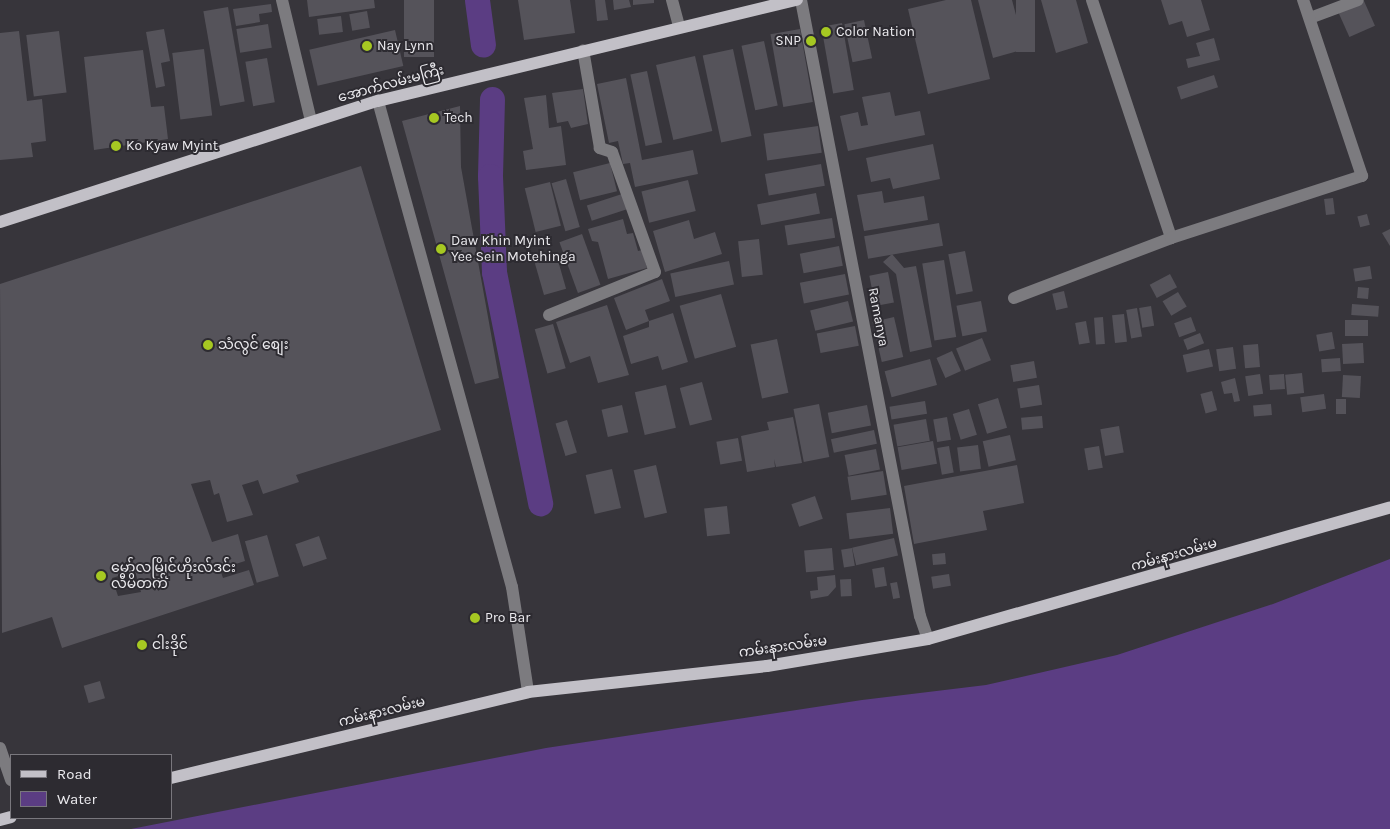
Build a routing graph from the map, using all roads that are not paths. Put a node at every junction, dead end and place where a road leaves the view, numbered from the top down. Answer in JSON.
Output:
{"nodes":[{"id":1,"x":282,"y":0,"type":"edge"},
{"id":2,"x":672,"y":0,"type":"edge"},
{"id":3,"x":797,"y":0,"type":"edge"},
{"id":4,"x":801,"y":0,"type":"edge"},
{"id":5,"x":1092,"y":0,"type":"edge"},
{"id":6,"x":1303,"y":0,"type":"edge"},
{"id":7,"x":1358,"y":0,"type":"edge"},
{"id":8,"x":1310,"y":18,"type":"junction"},
{"id":9,"x":679,"y":27,"type":"junction"},
{"id":10,"x":583,"y":50,"type":"junction"},
{"id":11,"x":378,"y":101,"type":"junction"},
{"id":12,"x":311,"y":121,"type":"junction"},
{"id":13,"x":0,"y":222,"type":"edge"},
{"id":14,"x":1171,"y":238,"type":"junction"},
{"id":15,"x":1014,"y":298,"type":"dead end"},
{"id":16,"x":549,"y":315,"type":"dead end"},
{"id":17,"x":1390,"y":508,"type":"edge"},
{"id":18,"x":928,"y":639,"type":"junction"},
{"id":19,"x":528,"y":692,"type":"junction"},
{"id":20,"x":0,"y":748,"type":"edge"},
{"id":21,"x":10,"y":777,"type":"edge"},
{"id":22,"x":172,"y":778,"type":"edge"}],
"edges":[{"from":1,"to":12,"type":"street"},
{"from":2,"to":9,"type":"street"},
{"from":3,"to":9,"type":"main road","name":"အောက်လမ်းမကြီး"},
{"from":4,"to":18,"type":"street","name":"Ramanya"},
{"from":5,"to":14,"type":"street"},
{"from":6,"to":8,"type":"street"},
{"from":7,"to":8,"type":"street"},
{"from":8,"to":14,"type":"street"},
{"from":9,"to":10,"type":"main road","name":"အောက်လမ်းမကြီး"},
{"from":10,"to":11,"type":"main road","name":"အောက်လမ်းမကြီး"},
{"from":10,"to":16,"type":"street"},
{"from":11,"to":12,"type":"main road","name":"အောက်လမ်းမကြီး"},
{"from":11,"to":19,"type":"street"},
{"from":12,"to":13,"type":"main road","name":"အောက်လမ်းမကြီး"},
{"from":14,"to":15,"type":"street"},
{"from":17,"to":18,"type":"main road","name":"ကမ်းနားလမ်းမ"},
{"from":18,"to":19,"type":"main road","name":"ကမ်းနားလမ်းမ"},
{"from":19,"to":22,"type":"main road","name":"ကမ်းနားလမ်းမ"},
{"from":20,"to":21,"type":"street"}]}
